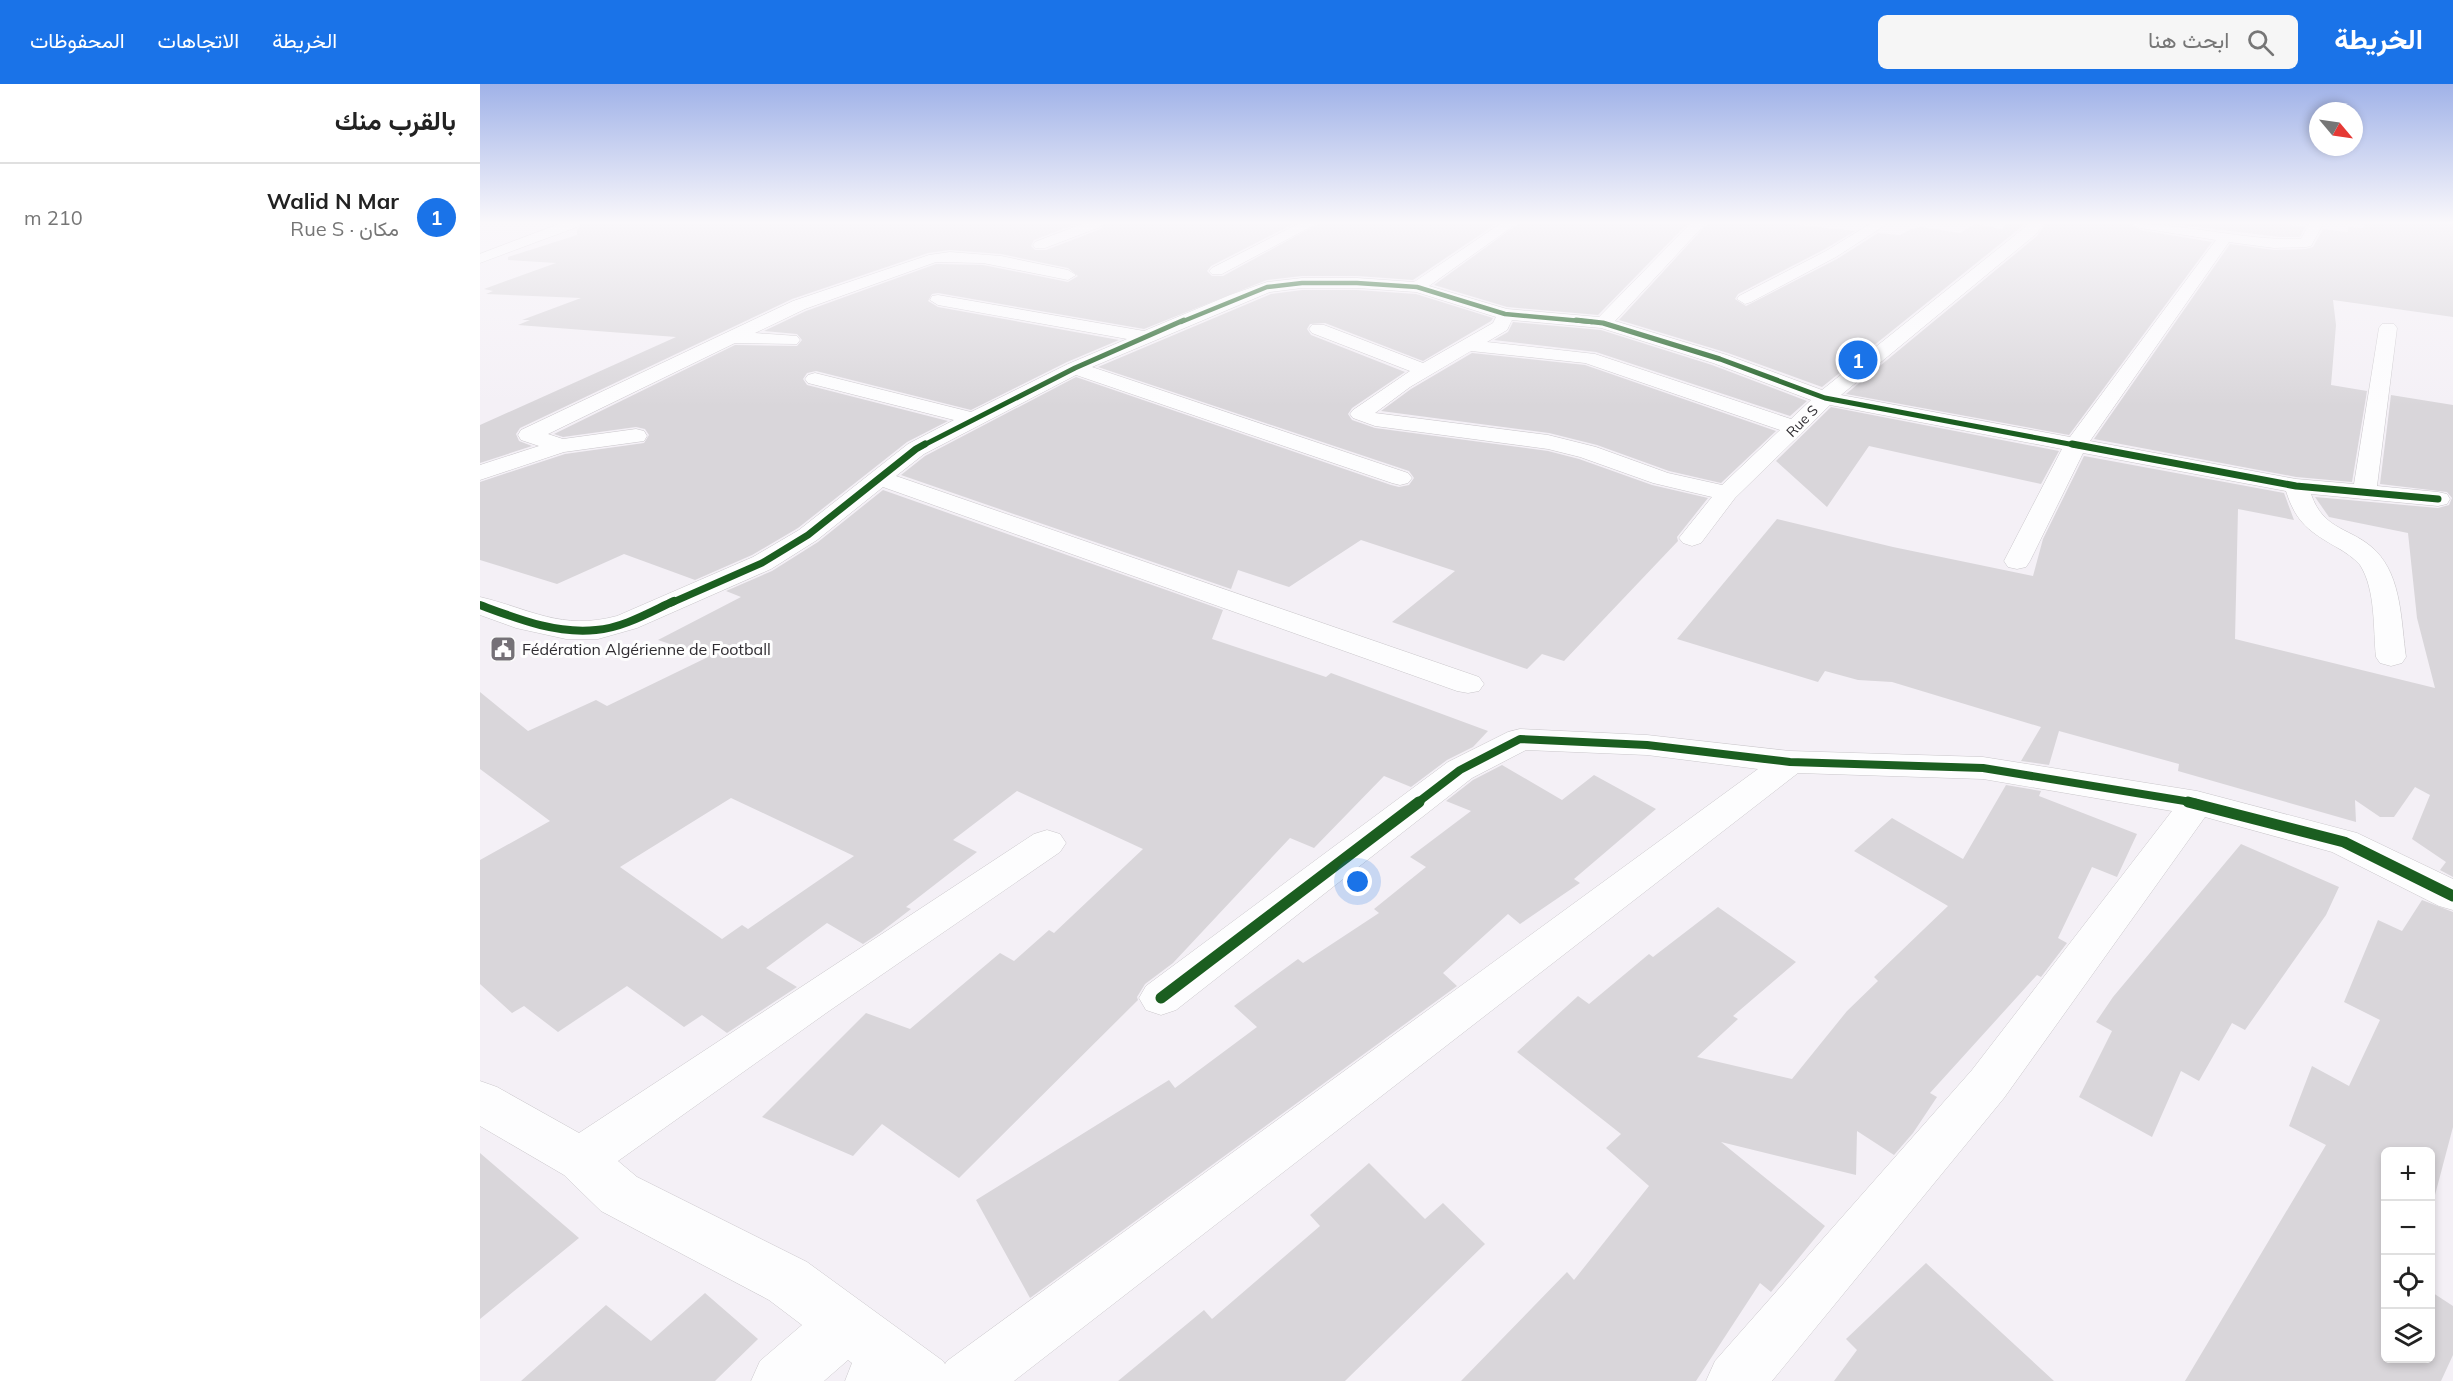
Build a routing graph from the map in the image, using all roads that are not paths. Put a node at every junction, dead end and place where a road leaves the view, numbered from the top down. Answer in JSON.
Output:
{"nodes":[{"id":1,"x":858,"y":285,"type":"edge"},
{"id":2,"x":1296,"y":285,"type":"edge"},
{"id":3,"x":1371,"y":285,"type":"edge"},
{"id":4,"x":1421,"y":285,"type":"edge"},
{"id":5,"x":1640,"y":285,"type":"edge"},
{"id":6,"x":1774,"y":285,"type":"edge"},
{"id":7,"x":1965,"y":285,"type":"edge"},
{"id":8,"x":2191,"y":285,"type":"edge"},
{"id":9,"x":1417,"y":287,"type":"junction"},
{"id":10,"x":938,"y":300,"type":"dead end"},
{"id":11,"x":1745,"y":300,"type":"dead end"},
{"id":12,"x":1505,"y":314,"type":"junction"},
{"id":13,"x":1603,"y":323,"type":"junction"},
{"id":14,"x":2388,"y":328,"type":"dead end"},
{"id":15,"x":1318,"y":329,"type":"dead end"},
{"id":16,"x":732,"y":337,"type":"junction"},
{"id":17,"x":1146,"y":337,"type":"junction"},
{"id":18,"x":791,"y":340,"type":"dead end"},
{"id":19,"x":1467,"y":345,"type":"junction"},
{"id":20,"x":1076,"y":368,"type":"junction"},
{"id":21,"x":1424,"y":370,"type":"junction"},
{"id":22,"x":815,"y":379,"type":"dead end"},
{"id":23,"x":1825,"y":398,"type":"junction"},
{"id":24,"x":974,"y":419,"type":"junction"},
{"id":25,"x":1795,"y":428,"type":"junction"},
{"id":26,"x":636,"y":436,"type":"dead end"},
{"id":27,"x":561,"y":446,"type":"junction"},
{"id":28,"x":2076,"y":446,"type":"junction"},
{"id":29,"x":480,"y":473,"type":"edge"},
{"id":30,"x":879,"y":478,"type":"junction"},
{"id":31,"x":1400,"y":478,"type":"dead end"},
{"id":32,"x":2295,"y":486,"type":"junction"},
{"id":33,"x":2365,"y":491,"type":"junction"},
{"id":34,"x":1727,"y":493,"type":"junction"},
{"id":35,"x":2438,"y":499,"type":"dead end"},
{"id":36,"x":1692,"y":538,"type":"dead end"},
{"id":37,"x":2017,"y":561,"type":"dead end"},
{"id":38,"x":480,"y":605,"type":"edge"},
{"id":39,"x":2391,"y":657,"type":"dead end"},
{"id":40,"x":1468,"y":684,"type":"dead end"},
{"id":41,"x":1790,"y":762,"type":"junction"},
{"id":42,"x":2197,"y":803,"type":"junction"},
{"id":43,"x":1047,"y":843,"type":"dead end"},
{"id":44,"x":2453,"y":896,"type":"edge"},
{"id":45,"x":1161,"y":998,"type":"dead end"},
{"id":46,"x":480,"y":1102,"type":"edge"},
{"id":47,"x":581,"y":1159,"type":"junction"},
{"id":48,"x":847,"y":1324,"type":"junction"},
{"id":49,"x":897,"y":1375,"type":"edge"},
{"id":50,"x":780,"y":1381,"type":"edge"},
{"id":51,"x":967,"y":1381,"type":"edge"},
{"id":52,"x":1734,"y":1381,"type":"edge"}],
"edges":[{"from":1,"to":16,"type":"street"},
{"from":2,"to":17,"type":"street"},
{"from":3,"to":9,"type":"street"},
{"from":4,"to":9,"type":"street"},
{"from":5,"to":13,"type":"street"},
{"from":6,"to":11,"type":"street"},
{"from":7,"to":23,"type":"street","name":"Rue S"},
{"from":8,"to":28,"type":"street"},
{"from":9,"to":12,"type":"street"},
{"from":10,"to":17,"type":"street"},
{"from":12,"to":13,"type":"street"},
{"from":12,"to":19,"type":"street"},
{"from":13,"to":23,"type":"street"},
{"from":14,"to":33,"type":"street"},
{"from":15,"to":21,"type":"street"},
{"from":16,"to":18,"type":"street"},
{"from":16,"to":27,"type":"street"},
{"from":17,"to":20,"type":"street"},
{"from":19,"to":21,"type":"street"},
{"from":19,"to":25,"type":"street"},
{"from":20,"to":24,"type":"street"},
{"from":20,"to":31,"type":"street"},
{"from":21,"to":34,"type":"street"},
{"from":22,"to":24,"type":"street"},
{"from":23,"to":25,"type":"street","name":"Rue S"},
{"from":23,"to":28,"type":"street"},
{"from":24,"to":30,"type":"street"},
{"from":25,"to":34,"type":"street","name":"Rue S"},
{"from":26,"to":27,"type":"street"},
{"from":27,"to":29,"type":"street"},
{"from":28,"to":32,"type":"street"},
{"from":28,"to":37,"type":"street"},
{"from":30,"to":38,"type":"street"},
{"from":30,"to":40,"type":"street"},
{"from":32,"to":33,"type":"street"},
{"from":32,"to":39,"type":"street"},
{"from":33,"to":35,"type":"street"},
{"from":34,"to":36,"type":"street","name":"Rue S"},
{"from":41,"to":42,"type":"street"},
{"from":41,"to":45,"type":"street"},
{"from":41,"to":51,"type":"street"},
{"from":42,"to":44,"type":"street"},
{"from":42,"to":52,"type":"street"},
{"from":43,"to":47,"type":"street"},
{"from":46,"to":47,"type":"street"},
{"from":47,"to":48,"type":"street"},
{"from":48,"to":49,"type":"street"},
{"from":48,"to":50,"type":"street"}]}
